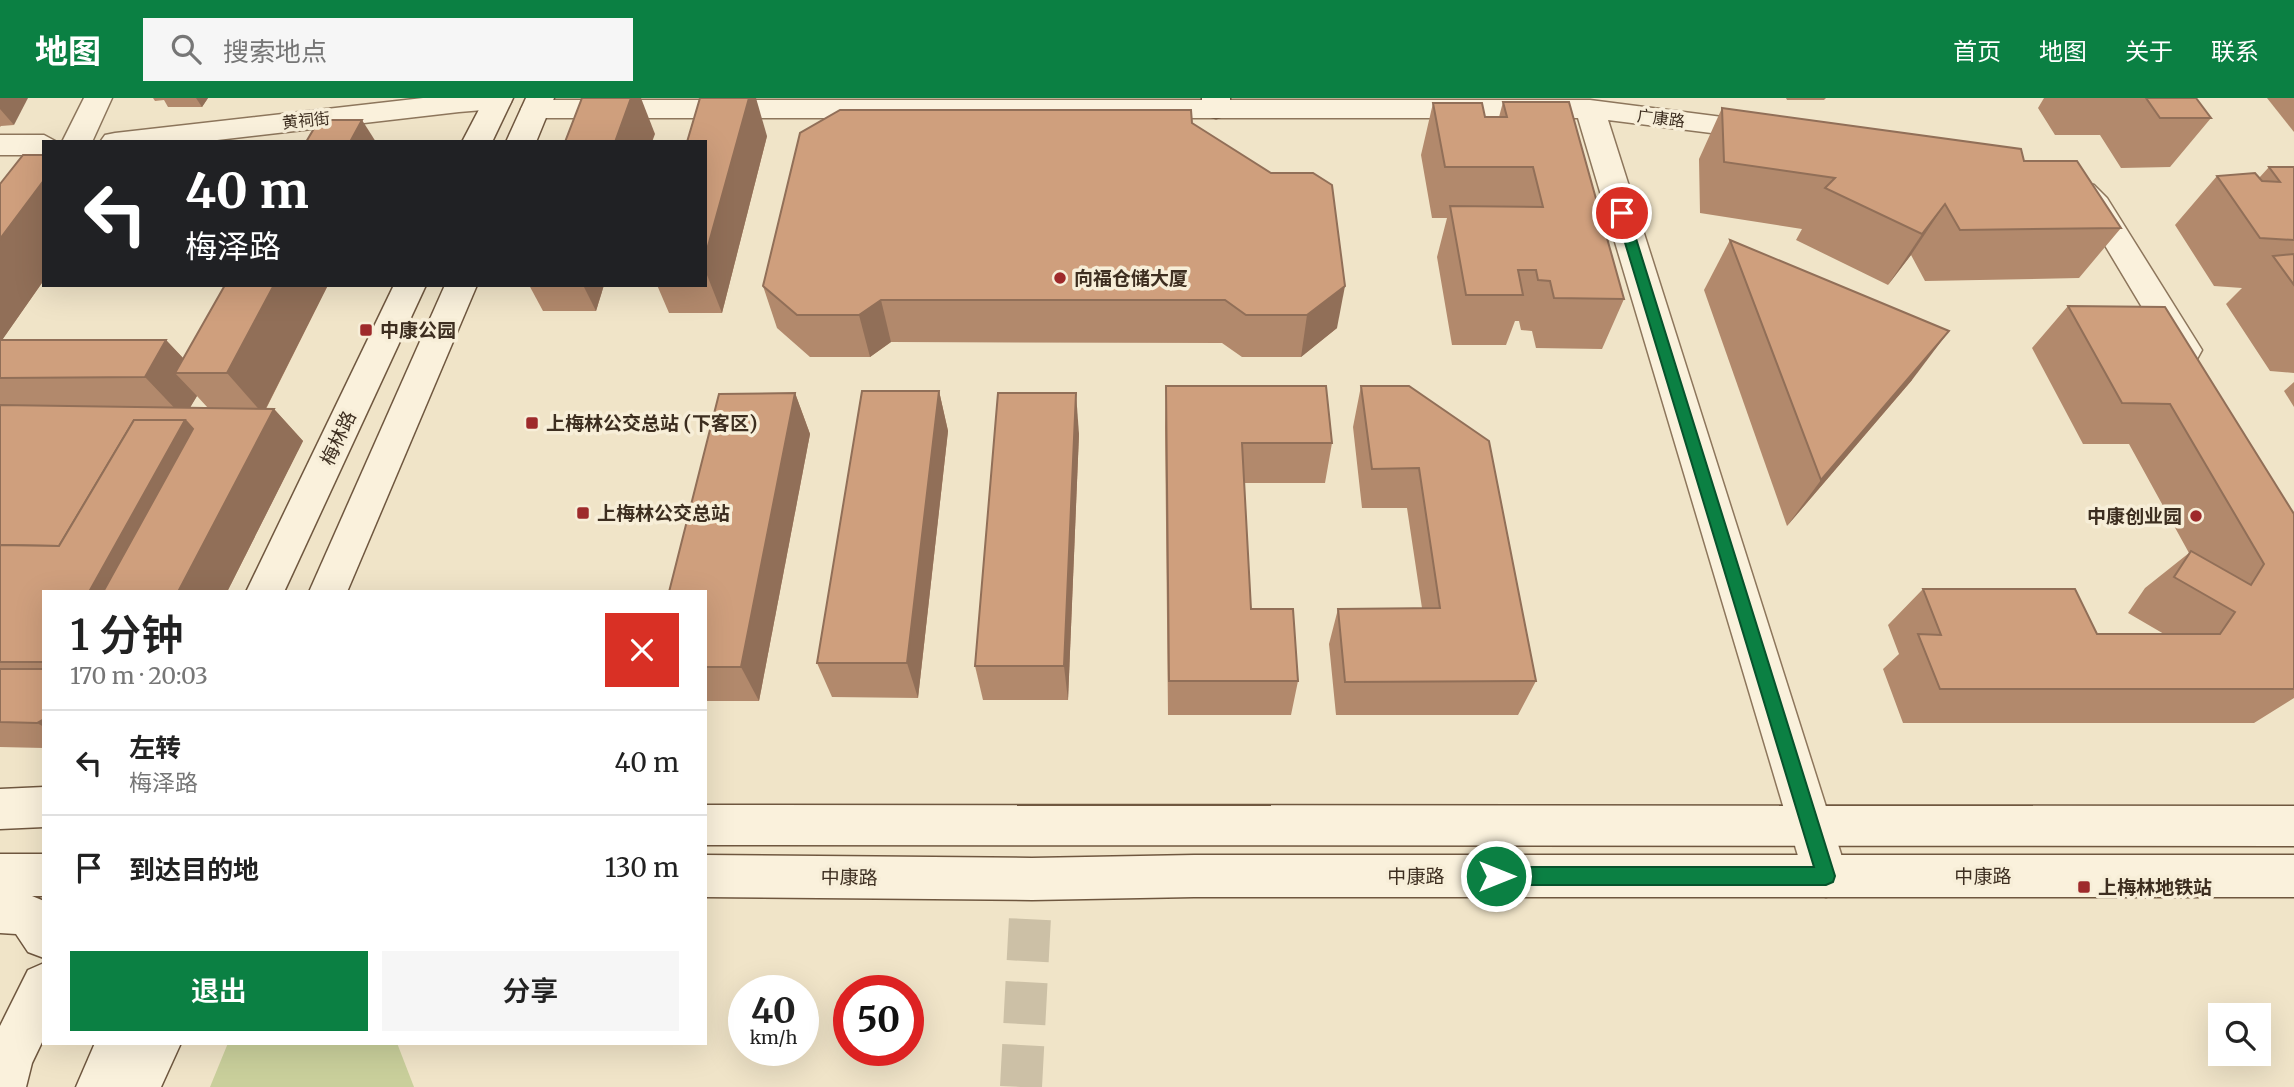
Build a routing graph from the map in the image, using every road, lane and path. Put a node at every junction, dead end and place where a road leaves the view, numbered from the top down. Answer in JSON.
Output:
{"nodes":[{"id":1,"x":98,"y":98,"type":"edge"},
{"id":2,"x":498,"y":100,"type":"edge"},
{"id":3,"x":1216,"y":103,"type":"edge"},
{"id":4,"x":538,"y":104,"type":"edge"},
{"id":5,"x":1590,"y":108,"type":"junction"},
{"id":6,"x":1795,"y":135,"type":"edge"},
{"id":7,"x":78,"y":140,"type":"edge"},
{"id":8,"x":133,"y":140,"type":"edge"},
{"id":9,"x":478,"y":140,"type":"edge"},
{"id":10,"x":522,"y":140,"type":"edge"},
{"id":11,"x":0,"y":145,"type":"edge"},
{"id":12,"x":42,"y":145,"type":"edge"},
{"id":13,"x":2064,"y":177,"type":"edge"},
{"id":14,"x":409,"y":287,"type":"edge"},
{"id":15,"x":460,"y":287,"type":"edge"},
{"id":16,"x":2202,"y":378,"type":"edge"},
{"id":17,"x":266,"y":590,"type":"edge"},
{"id":18,"x":329,"y":590,"type":"edge"},
{"id":19,"x":42,"y":807,"type":"edge"},
{"id":20,"x":0,"y":809,"type":"edge"},
{"id":21,"x":707,"y":825,"type":"edge"},
{"id":22,"x":2294,"y":826,"type":"edge"},
{"id":23,"x":1811,"y":827,"type":"junction"},
{"id":24,"x":0,"y":828,"type":"edge"},
{"id":25,"x":42,"y":828,"type":"edge"},
{"id":26,"x":0,"y":875,"type":"edge"},
{"id":27,"x":42,"y":875,"type":"edge"},
{"id":28,"x":707,"y":876,"type":"edge"},
{"id":29,"x":1826,"y":876,"type":"junction"},
{"id":30,"x":2294,"y":876,"type":"edge"},
{"id":31,"x":0,"y":911,"type":"edge"},
{"id":32,"x":42,"y":933,"type":"edge"},
{"id":33,"x":42,"y":990,"type":"edge"},
{"id":34,"x":43,"y":1045,"type":"edge"},
{"id":35,"x":119,"y":1045,"type":"edge"},
{"id":36,"x":156,"y":1045,"type":"edge"},
{"id":37,"x":2,"y":1087,"type":"edge"},
{"id":38,"x":22,"y":1087,"type":"edge"},
{"id":39,"x":100,"y":1087,"type":"edge"},
{"id":40,"x":131,"y":1087,"type":"edge"}],
"edges":[{"from":1,"to":7,"type":"main road"},
{"from":2,"to":8,"type":"main road","name":"黄祠街"},
{"from":2,"to":9,"type":"main road"},
{"from":3,"to":4,"type":"main road","name":"广康路"},
{"from":3,"to":5,"type":"main road","name":"广康路"},
{"from":4,"to":10,"type":"main road"},
{"from":5,"to":6,"type":"main road","name":"广康路"},
{"from":5,"to":23,"type":"main road"},
{"from":11,"to":12,"type":"main road"},
{"from":13,"to":16,"type":"main road"},
{"from":14,"to":17,"type":"main road","name":"梅林路"},
{"from":15,"to":18,"type":"main road"},
{"from":19,"to":20,"type":"main road"},
{"from":21,"to":23,"type":"main road"},
{"from":22,"to":23,"type":"main road"},
{"from":23,"to":29,"type":"main road"},
{"from":24,"to":25,"type":"main road"},
{"from":26,"to":27,"type":"main road"},
{"from":28,"to":29,"type":"main road","name":"中康路"},
{"from":29,"to":30,"type":"main road","name":"中康路"},
{"from":31,"to":32,"type":"main road"},
{"from":33,"to":37,"type":"main road"},
{"from":34,"to":38,"type":"main road"},
{"from":35,"to":39,"type":"main road"},
{"from":36,"to":40,"type":"main road"}]}
